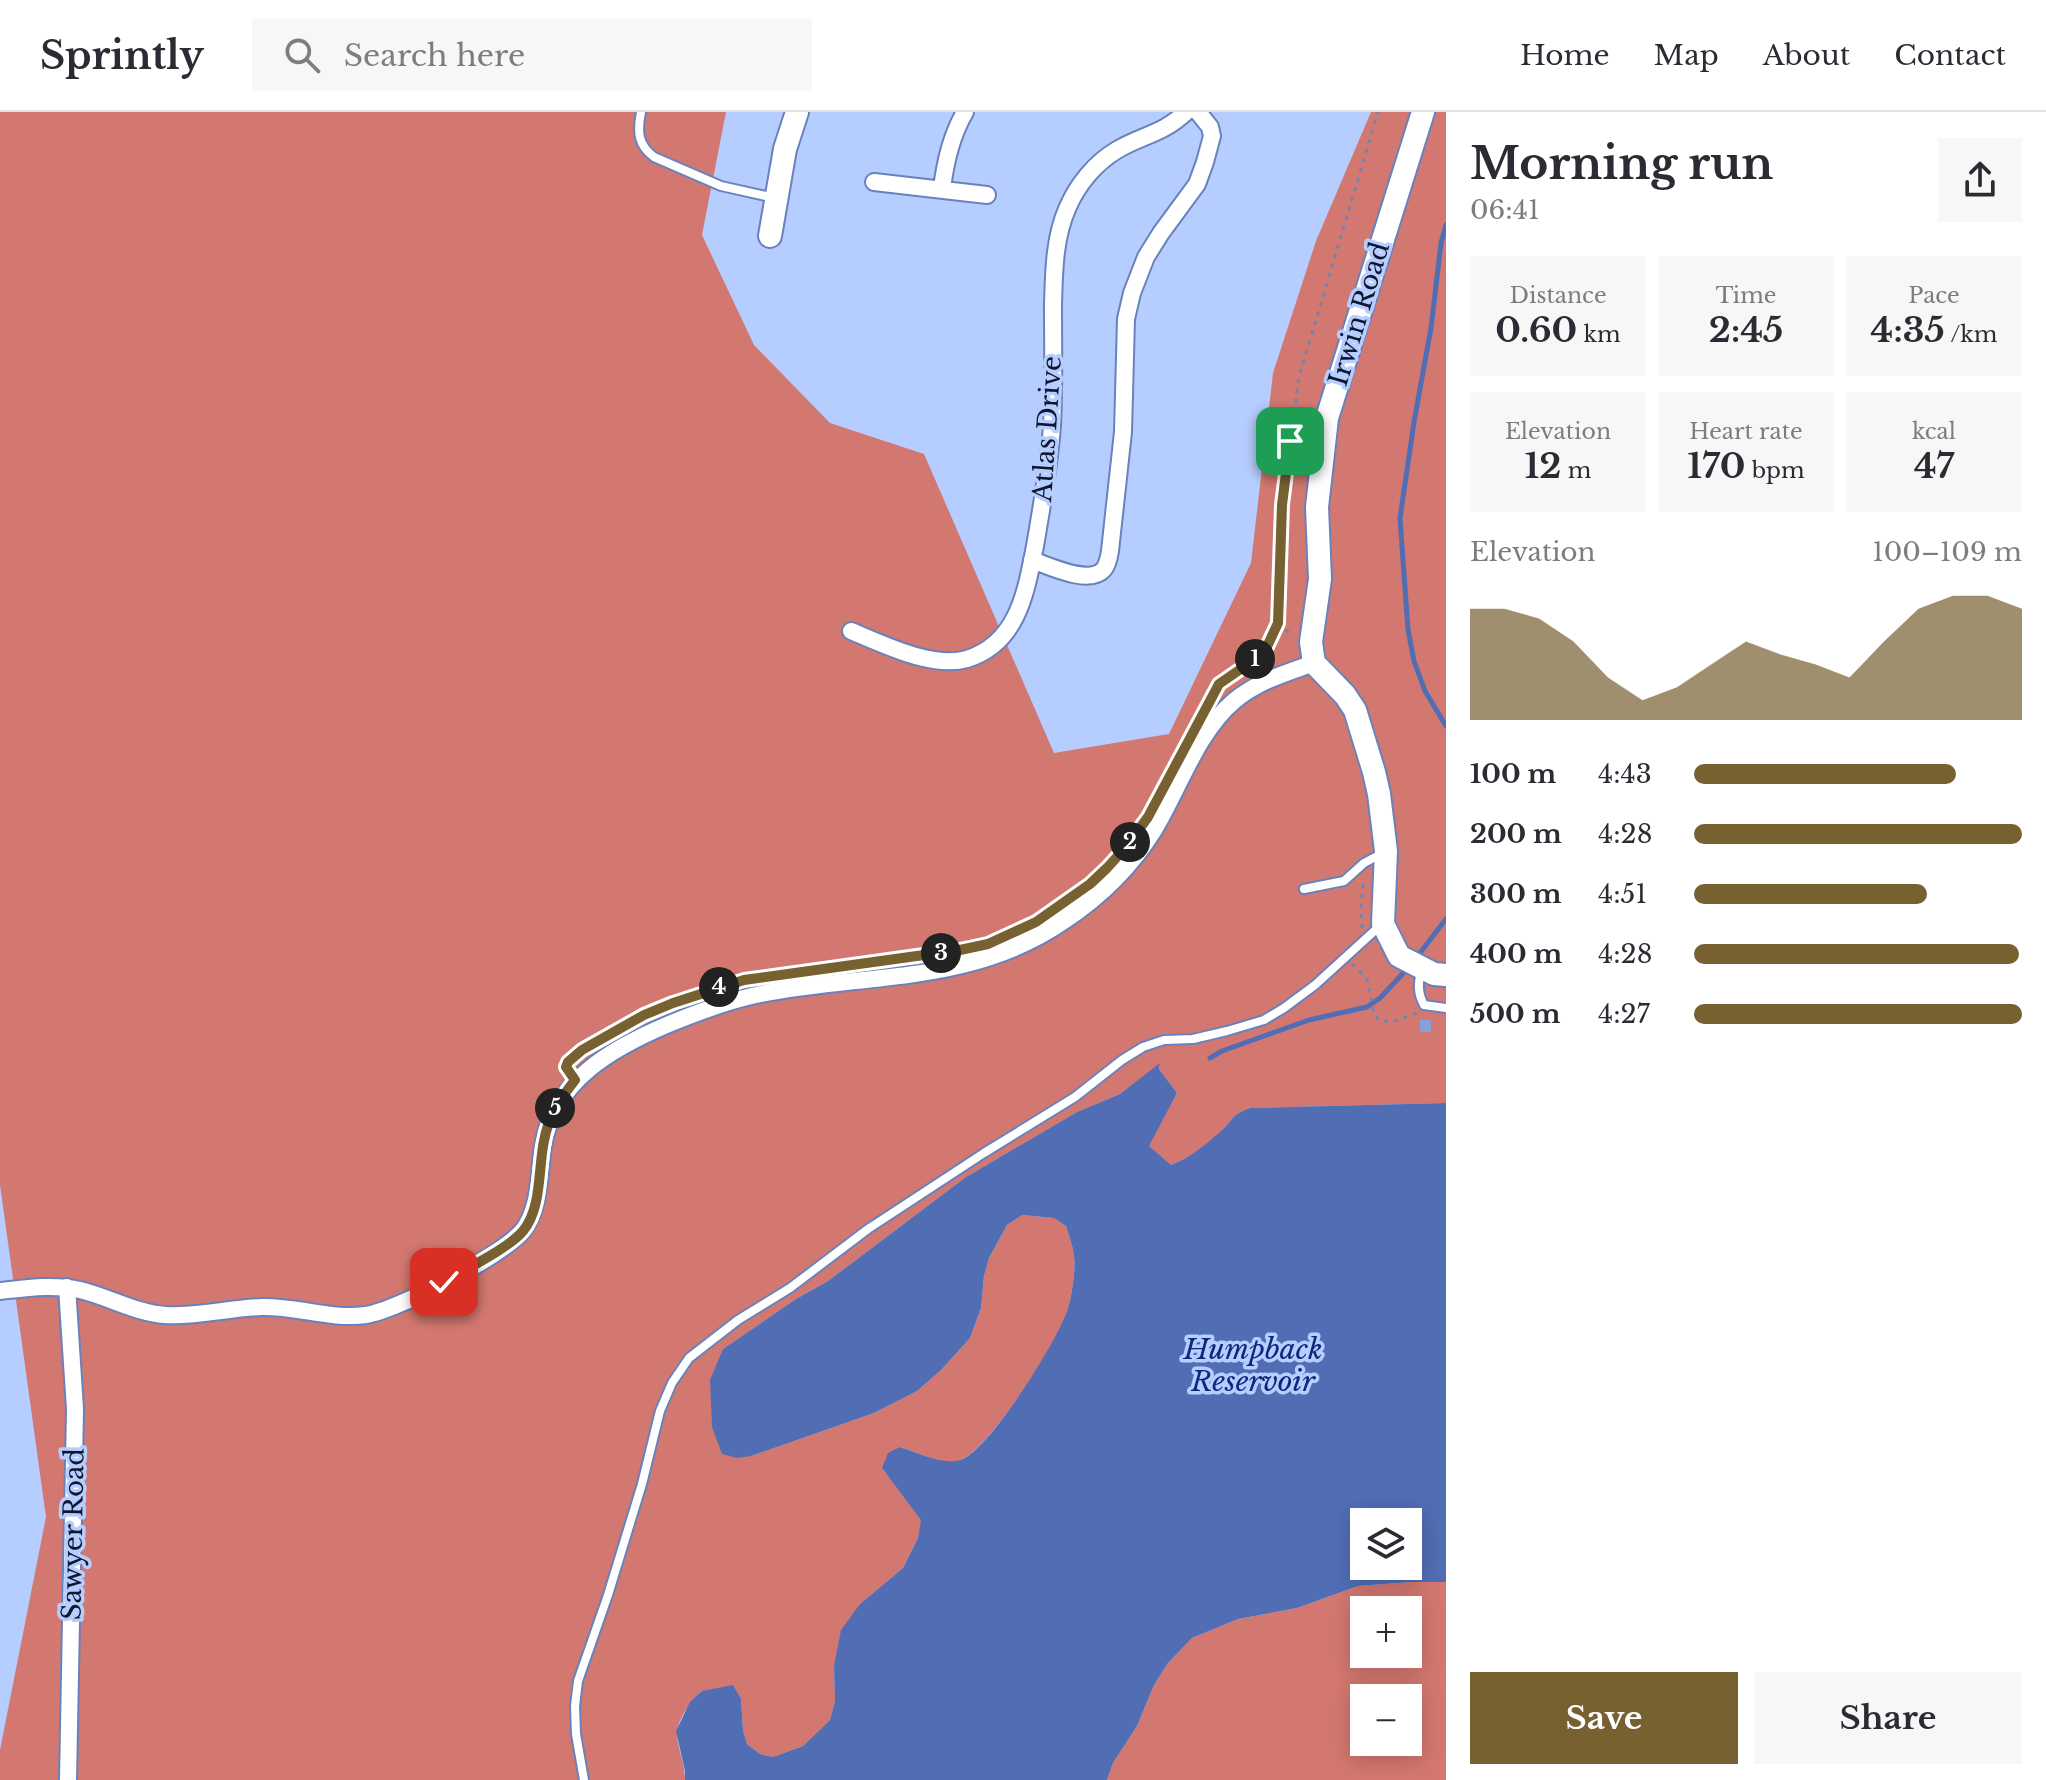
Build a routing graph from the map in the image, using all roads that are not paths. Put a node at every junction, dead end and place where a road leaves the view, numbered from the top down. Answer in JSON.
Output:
{"nodes":[{"id":1,"x":641,"y":112,"type":"edge"},
{"id":2,"x":797,"y":112,"type":"edge"},
{"id":3,"x":965,"y":112,"type":"edge"},
{"id":4,"x":1186,"y":112,"type":"edge"},
{"id":5,"x":1198,"y":112,"type":"edge"},
{"id":6,"x":1423,"y":112,"type":"edge"},
{"id":7,"x":874,"y":182,"type":"dead end"},
{"id":8,"x":942,"y":189,"type":"junction"},
{"id":9,"x":987,"y":195,"type":"dead end"},
{"id":10,"x":775,"y":198,"type":"junction"},
{"id":11,"x":770,"y":236,"type":"dead end"},
{"id":12,"x":1032,"y":560,"type":"junction"},
{"id":13,"x":851,"y":631,"type":"dead end"},
{"id":14,"x":1314,"y":663,"type":"junction"},
{"id":15,"x":1386,"y":851,"type":"junction"},
{"id":16,"x":1304,"y":889,"type":"dead end"},
{"id":17,"x":1383,"y":924,"type":"junction"},
{"id":18,"x":1423,"y":968,"type":"junction"},
{"id":19,"x":1446,"y":975,"type":"edge"},
{"id":20,"x":1446,"y":1008,"type":"edge"},
{"id":21,"x":67,"y":1287,"type":"junction"},
{"id":22,"x":0,"y":1291,"type":"edge"},
{"id":23,"x":68,"y":1780,"type":"edge"},
{"id":24,"x":584,"y":1780,"type":"edge"}],
"edges":[{"from":1,"to":10,"type":"lane"},
{"from":2,"to":10,"type":"street"},
{"from":3,"to":8,"type":"street"},
{"from":4,"to":12,"type":"street","name":"Atlas Drive"},
{"from":5,"to":12,"type":"street"},
{"from":6,"to":14,"type":"street","name":"Irwin Road"},
{"from":7,"to":8,"type":"street"},
{"from":8,"to":9,"type":"street"},
{"from":10,"to":11,"type":"street"},
{"from":12,"to":13,"type":"street","name":"Atlas Drive"},
{"from":14,"to":15,"type":"street"},
{"from":14,"to":21,"type":"street"},
{"from":15,"to":16,"type":"lane"},
{"from":15,"to":17,"type":"street"},
{"from":17,"to":18,"type":"street"},
{"from":17,"to":24,"type":"lane"},
{"from":18,"to":19,"type":"street"},
{"from":18,"to":20,"type":"lane"},
{"from":21,"to":22,"type":"street"},
{"from":21,"to":23,"type":"street","name":"Sawyer Road"}]}
